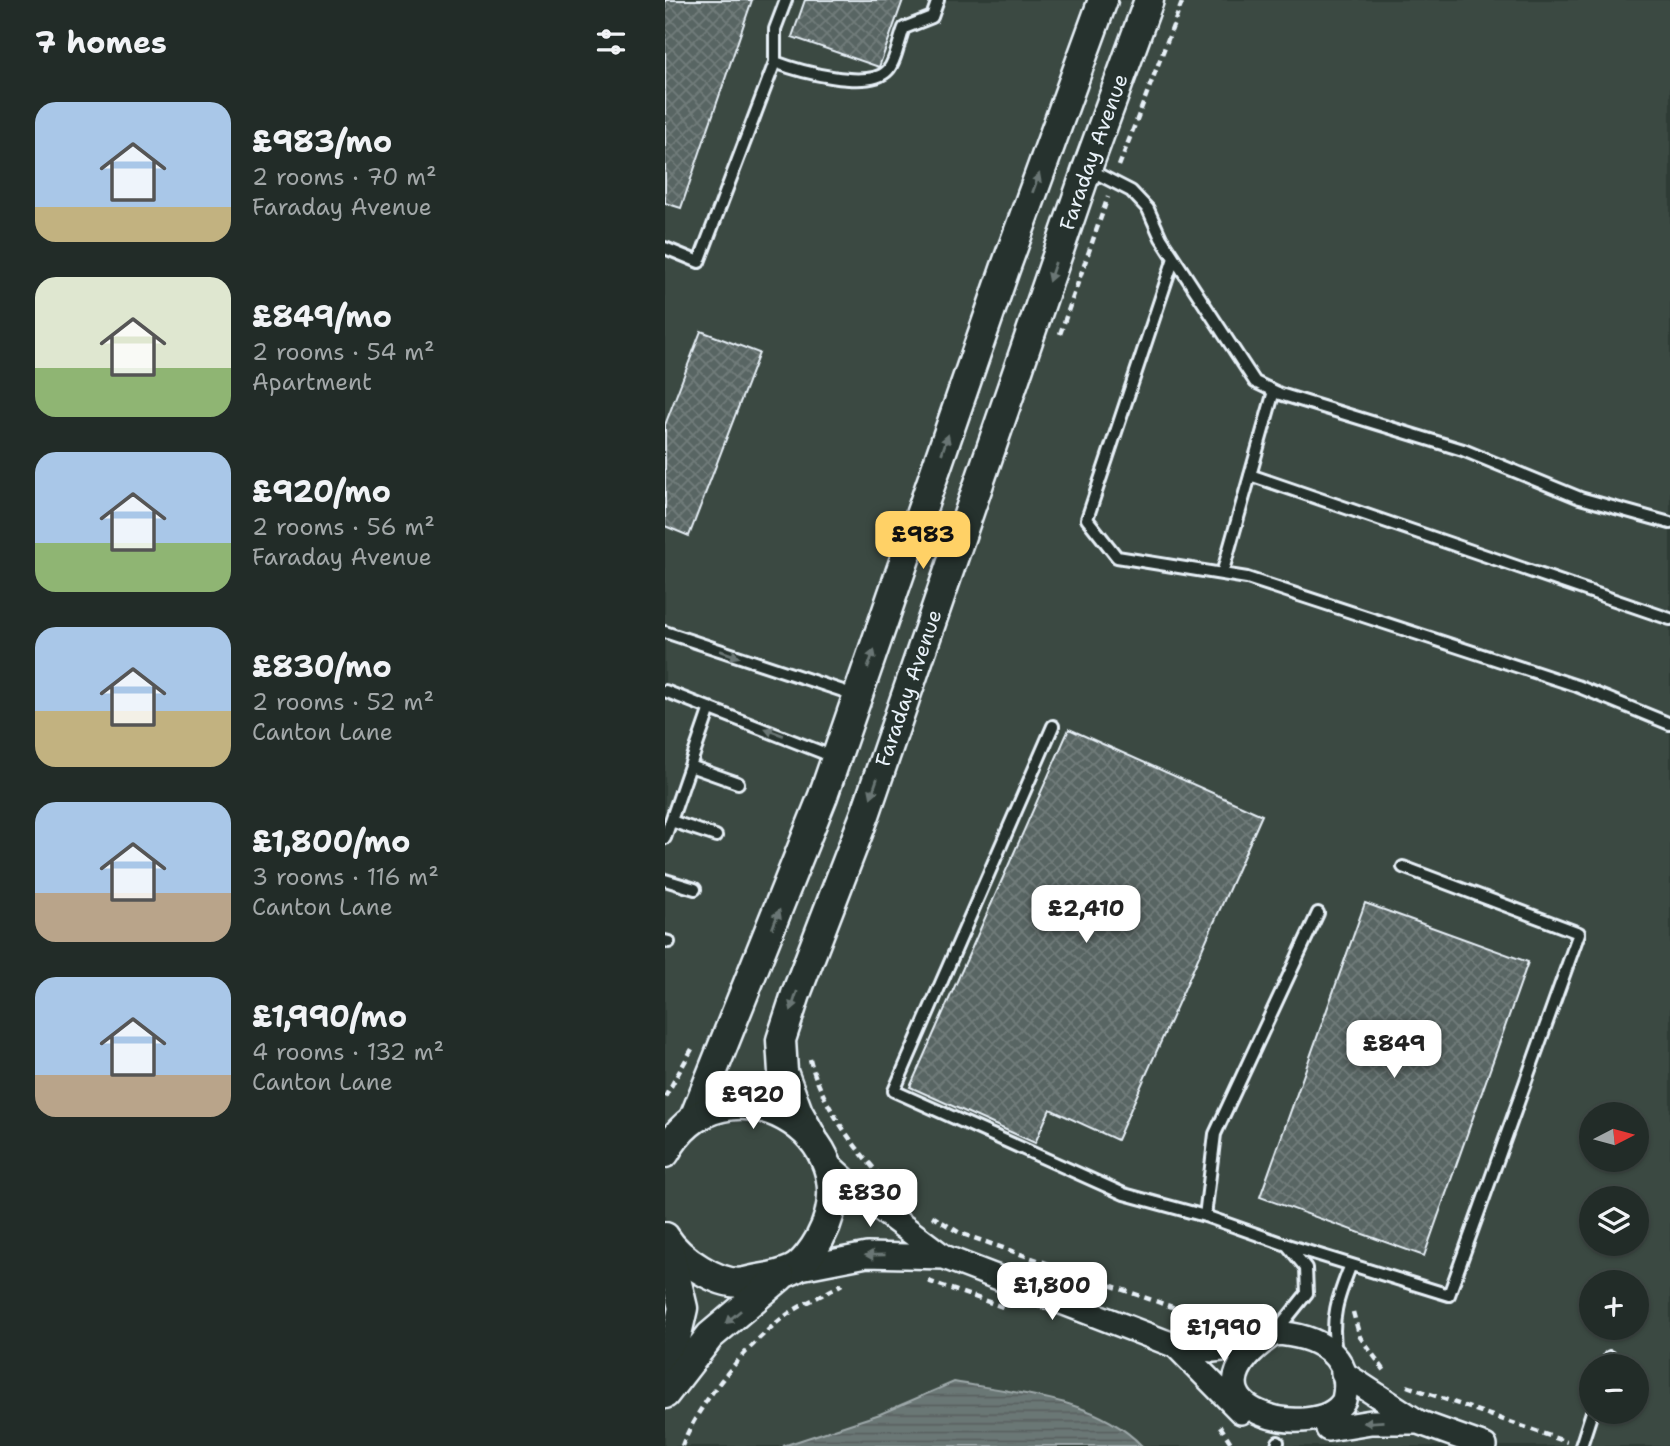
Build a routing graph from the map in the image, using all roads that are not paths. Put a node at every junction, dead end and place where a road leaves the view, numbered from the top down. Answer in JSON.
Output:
{"nodes":[{"id":1,"x":786,"y":0,"type":"edge"},
{"id":2,"x":938,"y":0,"type":"edge"},
{"id":3,"x":1103,"y":0,"type":"edge"},
{"id":4,"x":1149,"y":0,"type":"edge"},
{"id":5,"x":775,"y":62,"type":"junction"},
{"id":6,"x":1087,"y":169,"type":"junction"},
{"id":7,"x":665,"y":248,"type":"edge"},
{"id":8,"x":1174,"y":258,"type":"junction"},
{"id":9,"x":1274,"y":391,"type":"junction"},
{"id":10,"x":1250,"y":475,"type":"junction"},
{"id":11,"x":1670,"y":523,"type":"edge"},
{"id":12,"x":1222,"y":574,"type":"junction"},
{"id":13,"x":1670,"y":619,"type":"edge"},
{"id":14,"x":665,"y":632,"type":"edge"},
{"id":15,"x":665,"y":691,"type":"edge"},
{"id":16,"x":858,"y":696,"type":"junction"},
{"id":17,"x":710,"y":708,"type":"junction"},
{"id":18,"x":1670,"y":724,"type":"edge"},
{"id":19,"x":1053,"y":726,"type":"dead end"},
{"id":20,"x":837,"y":758,"type":"junction"},
{"id":21,"x":690,"y":766,"type":"junction"},
{"id":22,"x":738,"y":783,"type":"dead end"},
{"id":23,"x":671,"y":821,"type":"junction"},
{"id":24,"x":716,"y":836,"type":"dead end"},
{"id":25,"x":665,"y":838,"type":"edge"},
{"id":26,"x":1402,"y":867,"type":"dead end"},
{"id":27,"x":665,"y":880,"type":"edge"},
{"id":28,"x":695,"y":889,"type":"dead end"},
{"id":29,"x":1318,"y":913,"type":"dead end"},
{"id":30,"x":694,"y":1118,"type":"junction"},
{"id":31,"x":812,"y":1137,"type":"junction"},
{"id":32,"x":665,"y":1153,"type":"edge"},
{"id":33,"x":828,"y":1164,"type":"junction"},
{"id":34,"x":1205,"y":1216,"type":"junction"},
{"id":35,"x":666,"y":1239,"type":"edge"},
{"id":36,"x":1287,"y":1245,"type":"junction"},
{"id":37,"x":944,"y":1256,"type":"junction"},
{"id":38,"x":1350,"y":1267,"type":"junction"},
{"id":39,"x":790,"y":1271,"type":"junction"},
{"id":40,"x":1266,"y":1339,"type":"junction"},
{"id":41,"x":1176,"y":1346,"type":"junction"},
{"id":42,"x":1341,"y":1367,"type":"junction"},
{"id":43,"x":665,"y":1386,"type":"edge"},
{"id":44,"x":665,"y":1394,"type":"edge"},
{"id":45,"x":1241,"y":1412,"type":"junction"},
{"id":46,"x":1418,"y":1422,"type":"junction"},
{"id":47,"x":1588,"y":1424,"type":"edge"},
{"id":48,"x":1328,"y":1429,"type":"junction"},
{"id":49,"x":1278,"y":1444,"type":"edge"},
{"id":50,"x":1485,"y":1446,"type":"edge"},
{"id":51,"x":1580,"y":1446,"type":"edge"}],
"edges":[{"from":1,"to":5,"type":"lane"},
{"from":2,"to":5,"type":"lane"},
{"from":16,"to":3,"type":"street","name":"Faraday Avenue","one_way":true},
{"from":4,"to":6,"type":"street","name":"Faraday Avenue"},
{"from":5,"to":7,"type":"lane"},
{"from":6,"to":8,"type":"lane"},
{"from":6,"to":31,"type":"street","name":"Faraday Avenue","one_way":true},
{"from":8,"to":9,"type":"lane"},
{"from":8,"to":12,"type":"lane"},
{"from":9,"to":10,"type":"lane"},
{"from":9,"to":11,"type":"lane"},
{"from":10,"to":12,"type":"lane"},
{"from":10,"to":13,"type":"lane"},
{"from":12,"to":18,"type":"lane"},
{"from":14,"to":16,"type":"lane","one_way":true},
{"from":15,"to":17,"type":"lane"},
{"from":16,"to":20,"type":"street","name":"Faraday Avenue"},
{"from":20,"to":17,"type":"lane","one_way":true},
{"from":17,"to":21,"type":"lane"},
{"from":19,"to":34,"type":"lane"},
{"from":30,"to":20,"type":"street","name":"Faraday Avenue","one_way":true},
{"from":21,"to":22,"type":"lane"},
{"from":21,"to":23,"type":"lane"},
{"from":23,"to":24,"type":"lane"},
{"from":23,"to":25,"type":"lane"},
{"from":26,"to":38,"type":"lane"},
{"from":27,"to":28,"type":"lane"},
{"from":29,"to":34,"type":"lane"},
{"from":30,"to":31,"type":"street"},
{"from":30,"to":32,"type":"street"},
{"from":31,"to":33,"type":"street","name":"Faraday Avenue"},
{"from":33,"to":37,"type":"street"},
{"from":33,"to":39,"type":"street"},
{"from":34,"to":36,"type":"lane"},
{"from":35,"to":39,"type":"street"},
{"from":35,"to":43,"type":"street"},
{"from":36,"to":38,"type":"lane"},
{"from":36,"to":40,"type":"lane"},
{"from":37,"to":39,"type":"street","one_way":true},
{"from":37,"to":41,"type":"street"},
{"from":38,"to":42,"type":"lane"},
{"from":39,"to":44,"type":"street","one_way":true},
{"from":40,"to":41,"type":"street"},
{"from":40,"to":42,"type":"street"},
{"from":40,"to":45,"type":"street"},
{"from":41,"to":45,"type":"street"},
{"from":42,"to":46,"type":"street"},
{"from":42,"to":48,"type":"street"},
{"from":45,"to":49,"type":"street"},
{"from":46,"to":48,"type":"street","one_way":true},
{"from":46,"to":50,"type":"street"},
{"from":47,"to":51,"type":"lane"},
{"from":48,"to":49,"type":"street"}]}
